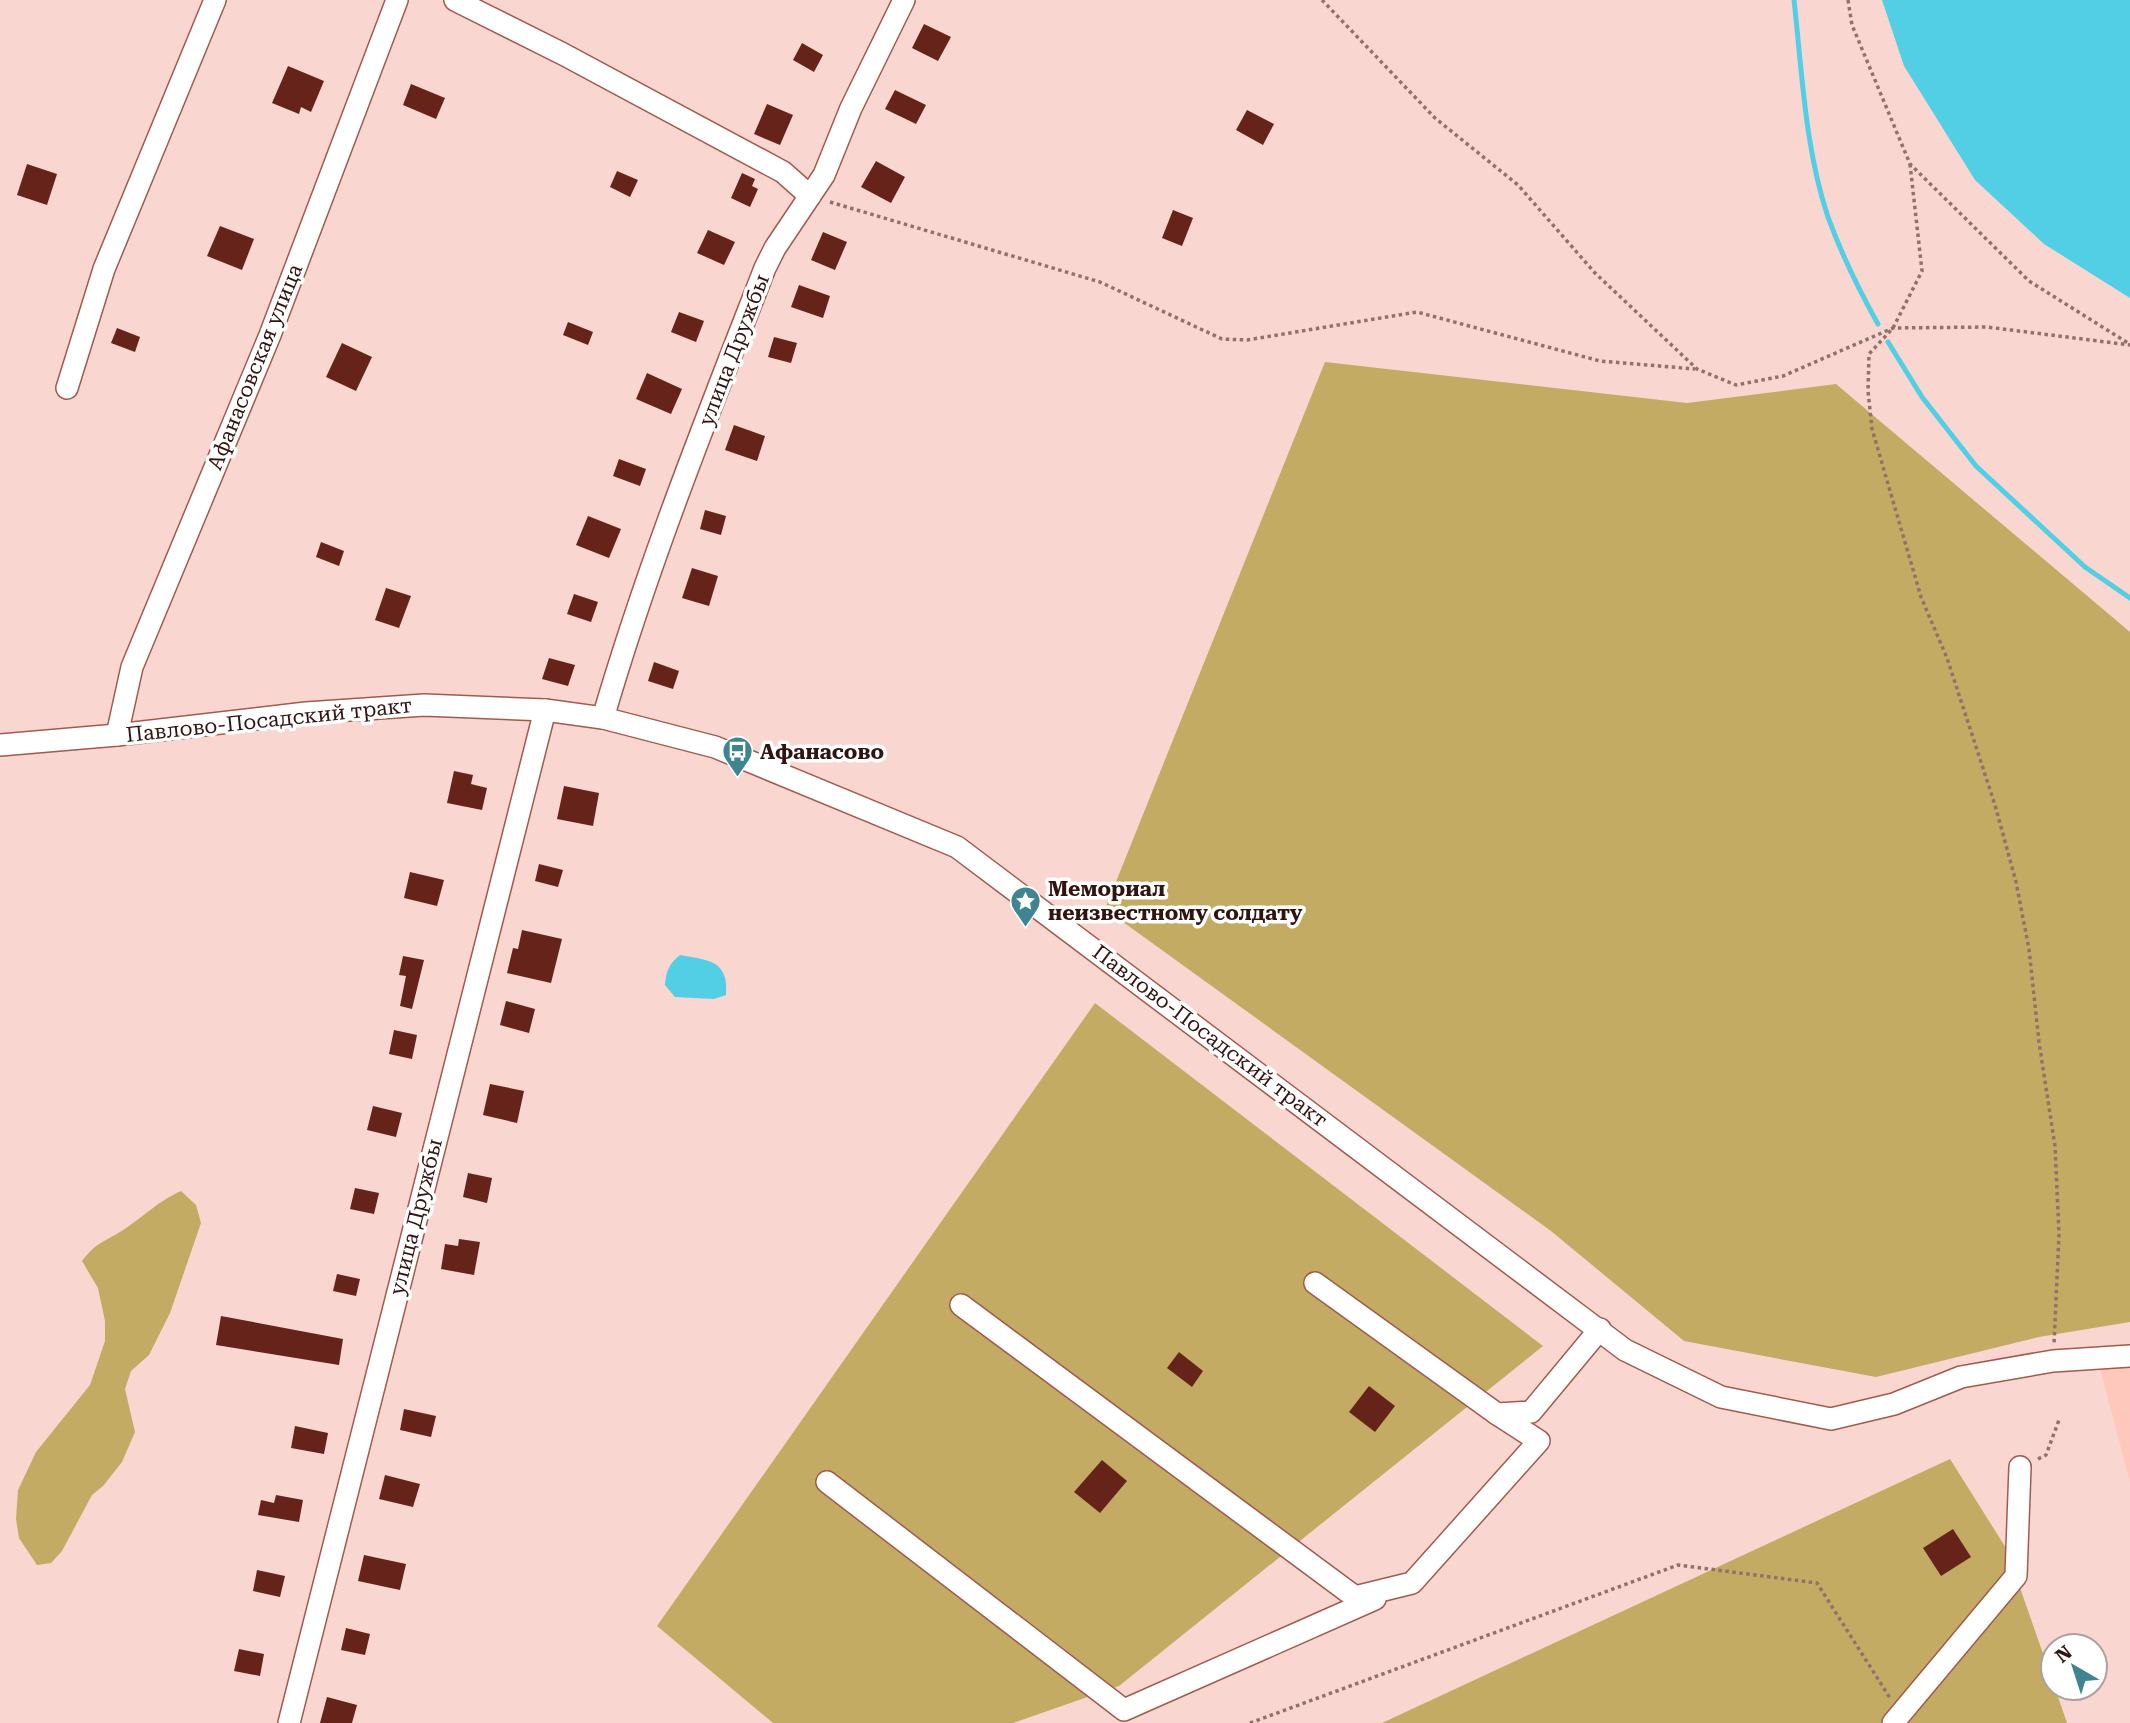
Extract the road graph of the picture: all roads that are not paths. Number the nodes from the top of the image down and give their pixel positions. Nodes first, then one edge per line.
1 (215, 0) edge
2 (397, 0) edge
3 (455, 0) edge
4 (904, 0) edge
5 (810, 196) junction
6 (67, 388) dead end
7 (545, 710) junction
8 (603, 718) junction
9 (117, 735) junction
10 (0, 745) edge
11 (1315, 1283) dead end
12 (961, 1305) dead end
13 (1600, 1329) junction
14 (2130, 1356) edge
15 (1497, 1414) junction
16 (2020, 1467) road end
17 (827, 1482) dead end
18 (1412, 1583) junction
19 (1900, 1720) edge
20 (289, 1723) edge

1 - 6 street
2 - 9 street, Афанасовская улица
3 - 5 street
4 - 5 street, улица Дружбы
5 - 8 street, улица Дружбы
7 - 8 street, Павлово-Посадский тракт
7 - 9 street, Павлово-Посадский тракт
7 - 20 street, улица Дружбы
8 - 13 street, Павлово-Посадский тракт
9 - 10 street, Павлово-Посадский тракт
11 - 15 street
12 - 18 street
13 - 14 street, Павлово-Посадский тракт
13 - 15 street
15 - 18 street
16 - 19 street
17 - 18 street

